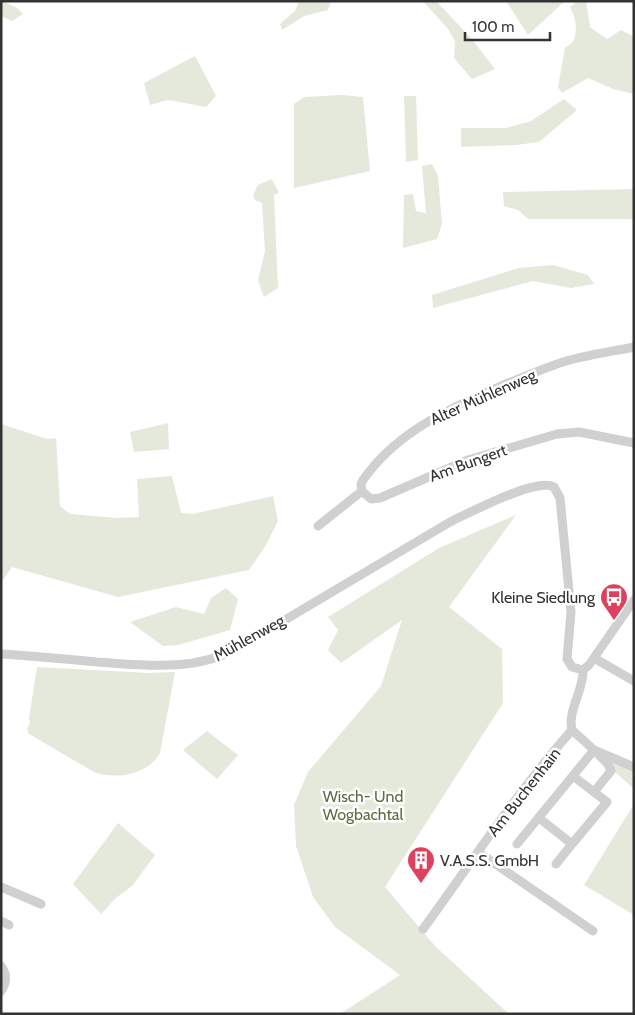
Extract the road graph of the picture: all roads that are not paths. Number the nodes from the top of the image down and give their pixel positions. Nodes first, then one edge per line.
1 (634, 347) edge
2 (634, 443) edge
3 (362, 491) junction
4 (318, 526) dead end
5 (634, 600) edge
6 (1, 654) edge
7 (594, 658) junction
8 (583, 670) junction
9 (634, 681) edge
10 (572, 730) junction
11 (594, 750) junction
12 (634, 767) edge
13 (573, 776) junction
14 (594, 792) junction
15 (539, 818) junction
16 (517, 844) dead end
17 (572, 844) junction
18 (478, 852) junction
19 (556, 864) dead end
20 (1, 887) edge
21 (41, 904) dead end
22 (422, 929) dead end
23 (593, 931) dead end
24 (1, 966) edge
25 (1, 991) edge

1 - 3 street, Alter Mühlenweg
2 - 3 street, Am Bungert
3 - 4 street
5 - 7 street
6 - 8 street, Mühlenweg
7 - 8 street
7 - 9 street
8 - 10 street, Am Buchenhain
10 - 11 street
10 - 18 street, Am Buchenhain
11 - 12 street
11 - 13 street
11 - 14 street
13 - 14 street
13 - 15 street
14 - 17 street
15 - 16 street
15 - 17 street
17 - 19 street
18 - 22 street, Am Buchenhain
18 - 23 street
20 - 21 street
24 - 25 street

